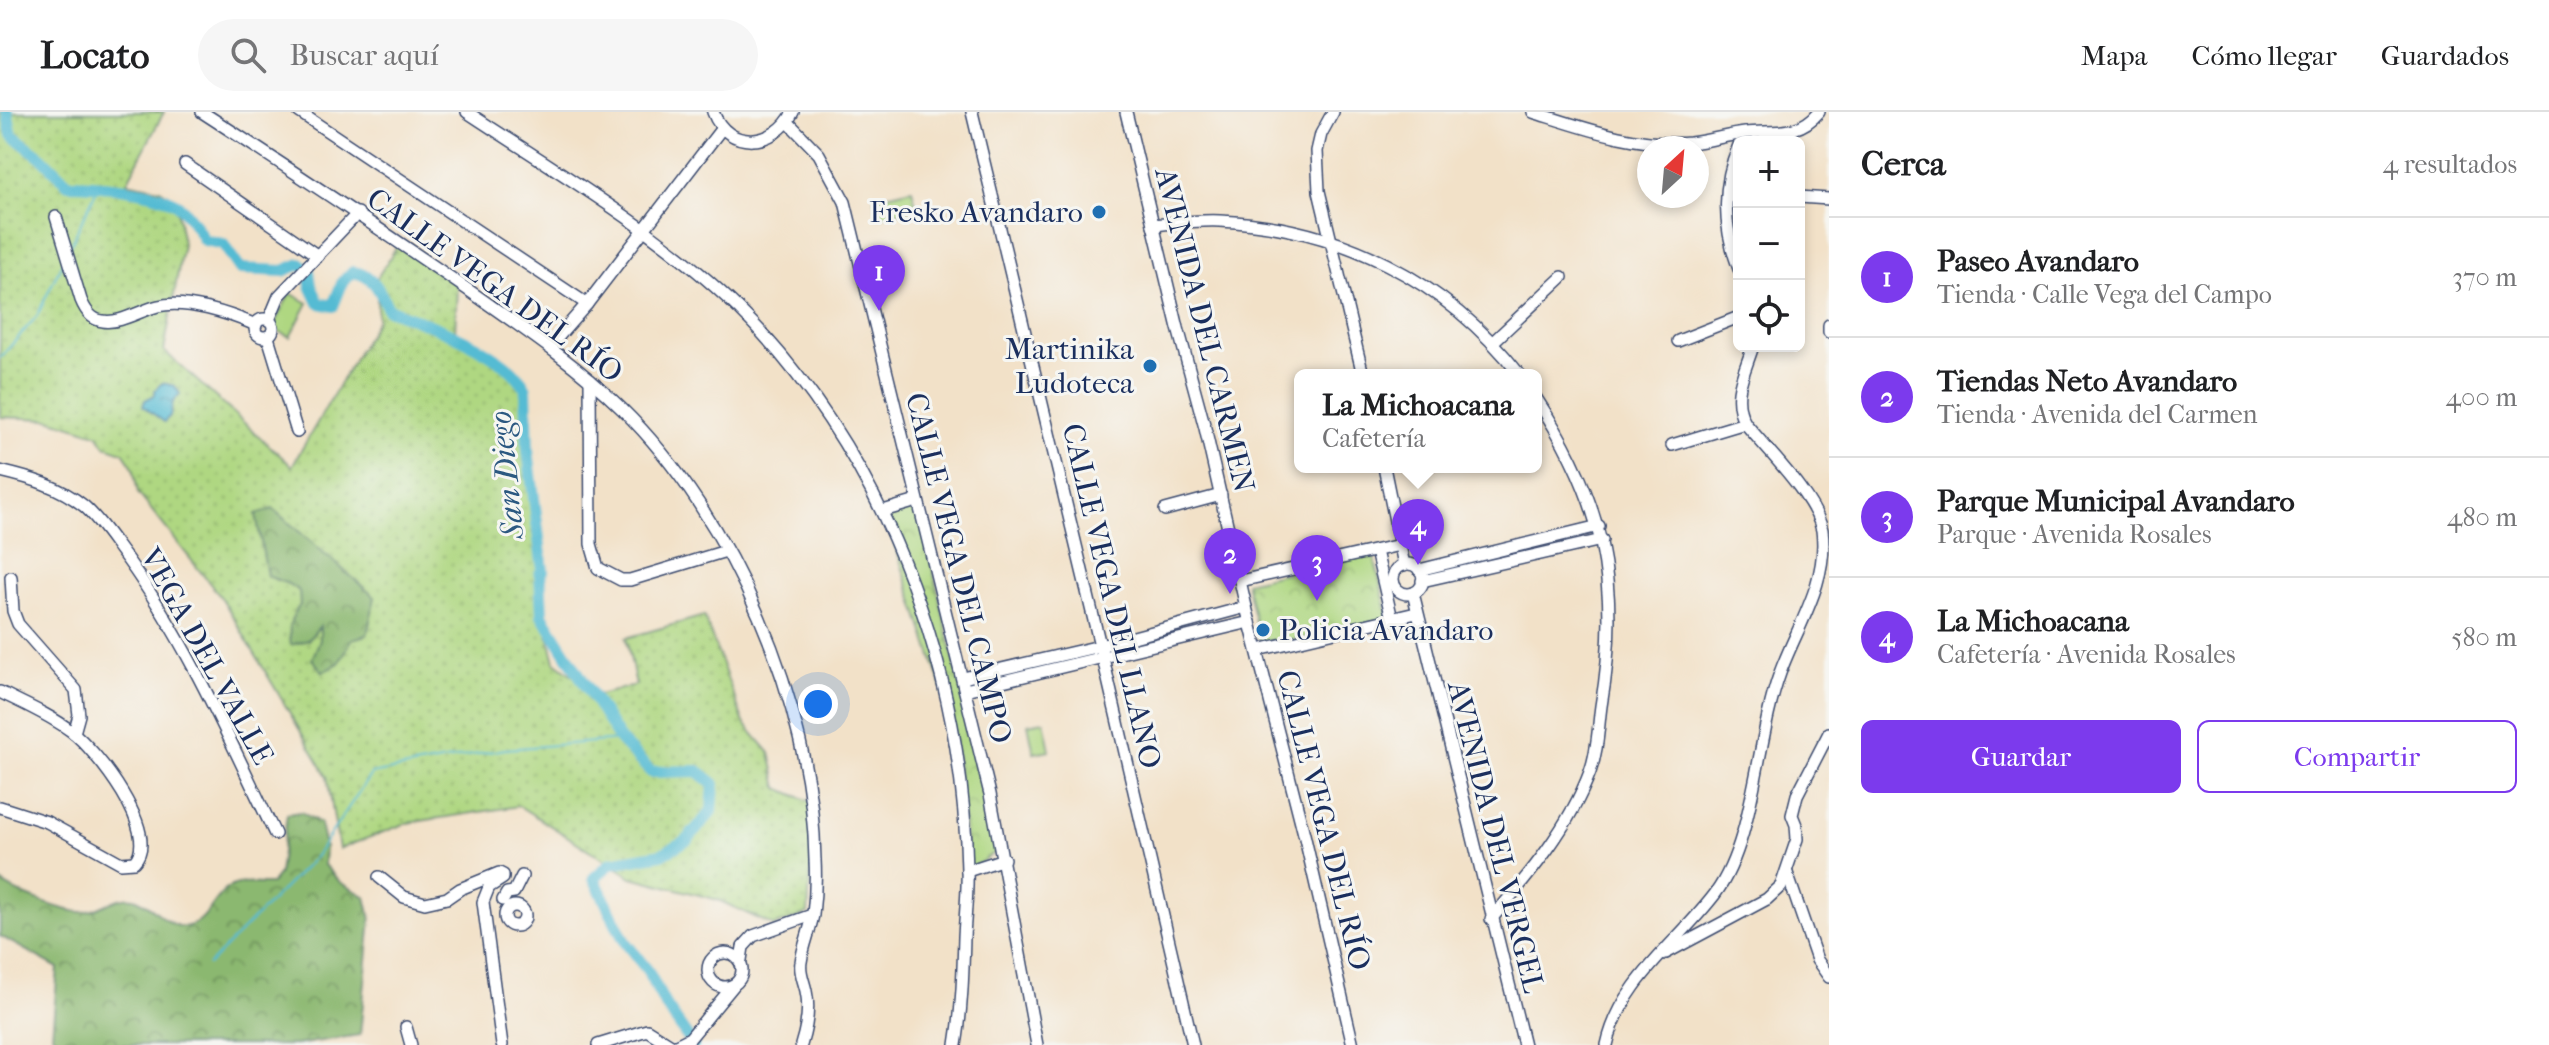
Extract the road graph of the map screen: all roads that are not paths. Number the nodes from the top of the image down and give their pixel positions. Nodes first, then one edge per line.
1 (202, 112) edge
2 (299, 112) edge
3 (467, 112) edge
4 (713, 112) edge
5 (972, 112) edge
6 (1126, 112) edge
7 (1333, 112) edge
8 (1533, 112) edge
9 (1819, 112) edge
10 (791, 117) edge
11 (722, 128) junction
12 (1788, 136) edge
13 (1733, 141) edge
14 (185, 164) dead end
15 (1733, 164) edge
16 (1805, 197) edge
17 (1829, 199) edge
18 (358, 213) junction
19 (56, 217) dead end
20 (1153, 225) junction
21 (642, 229) junction
22 (1332, 240) junction
23 (1733, 252) edge
24 (318, 256) junction
25 (1562, 277) dead end
26 (587, 304) junction
27 (1733, 319) edge
28 (269, 320) junction
29 (256, 325) junction
30 (1829, 325) edge
31 (1829, 332) edge
32 (268, 337) junction
33 (1678, 341) dead end
34 (1493, 342) junction
35 (549, 347) junction
36 (1751, 352) edge
37 (1362, 369) edge
38 (1515, 369) edge
39 (590, 380) junction
40 (1542, 408) edge
41 (1745, 423) junction
42 (297, 432) dead end
43 (1672, 445) dead end
44 (0, 471) edge
45 (1385, 473) edge
46 (1221, 495) junction
47 (917, 501) junction
48 (1165, 510) dead end
49 (883, 511) junction
50 (1599, 526) junction
51 (1602, 540) junction
52 (1400, 545) junction
53 (726, 551) junction
54 (1376, 551) junction
55 (1506, 555) junction
56 (1404, 565) junction
57 (1421, 575) junction
58 (11, 577) dead end
59 (1240, 581) junction
60 (1389, 584) junction
61 (1413, 593) junction
62 (1246, 607) junction
63 (1416, 613) junction
64 (1392, 619) junction
65 (1250, 622) junction
66 (1258, 650) junction
67 (1102, 652) junction
68 (964, 684) junction
69 (0, 692) edge
70 (74, 733) junction
71 (1829, 733) edge
72 (0, 807) edge
73 (275, 834) dead end
74 (1004, 859) junction
75 (967, 871) junction
76 (1787, 873) junction
77 (522, 876) dead end
78 (379, 877) dead end
79 (489, 887) junction
80 (812, 915) junction
81 (1491, 919) junction
82 (1659, 957) junction
83 (741, 960) junction
84 (1829, 977) edge
85 (733, 986) junction
86 (406, 1027) dead end
87 (680, 1042) edge
88 (411, 1045) edge
89 (502, 1045) edge
90 (598, 1045) edge
91 (801, 1045) edge
92 (956, 1045) edge
93 (1037, 1045) edge
94 (1193, 1045) edge
95 (1353, 1045) edge
96 (1524, 1045) edge
97 (1607, 1045) edge

1 - 18 street, CALLE VEGA DEL RÍO
2 - 26 street
3 - 21 street, CALLE VEGA DEL CAMPO
4 - 11 street
5 - 67 street, CALLE VEGA DEL LLANO
6 - 20 street, AVENIDA DEL CARMEN
7 - 22 street
8 - 13 street
9 - 12 street
10 - 11 street
10 - 47 street, CALLE VEGA DEL CAMPO
11 - 21 street
14 - 24 street
15 - 23 street
16 - 17 street
18 - 24 street
18 - 35 street, CALLE VEGA DEL RÍO
19 - 29 street
20 - 22 street
20 - 46 street, AVENIDA DEL CARMEN
21 - 26 street
21 - 49 street, CALLE VEGA DEL CAMPO
22 - 34 street
22 - 37 street
24 - 28 street
25 - 34 street
26 - 35 street
27 - 33 street
28 - 29 street
28 - 32 street
29 - 32 street
30 - 31 street
32 - 42 street
34 - 38 street
35 - 39 street, CALLE VEGA DEL RÍO
36 - 41 street
39 - 53 street, CALLE VEGA DEL RÍO
39 - 53 street
40 - 50 street
41 - 43 street
41 - 82 street
44 - 73 street, VEGA DEL VALLE
45 - 52 street
46 - 48 street
46 - 59 street, AVENIDA DEL CARMEN
47 - 49 street
47 - 68 street, CALLE VEGA DEL CAMPO
49 - 75 street, CALLE VEGA DEL CAMPO
50 - 51 street
50 - 55 street
51 - 55 street
51 - 81 street
52 - 54 street
52 - 56 street
53 - 80 street, CALLE VEGA DEL RÍO
54 - 59 street
54 - 60 street
55 - 57 street
56 - 57 street
56 - 60 street
57 - 61 street
58 - 70 street
59 - 62 street, AVENIDA DEL CARMEN
60 - 61 street
60 - 64 street
61 - 63 street, AVENIDA DEL VERGEL
62 - 65 street, CALLE VEGA DEL RÍO
62 - 67 street
63 - 64 street
63 - 81 street, AVENIDA DEL VERGEL
64 - 66 street
65 - 66 street, CALLE VEGA DEL RÍO
65 - 67 street
66 - 95 street, CALLE VEGA DEL RÍO
67 - 68 street
67 - 94 street, CALLE VEGA DEL LLANO
68 - 74 street, CALLE VEGA DEL CAMPO
69 - 70 street
70 - 72 street
71 - 76 street
74 - 75 street
74 - 93 street, CALLE VEGA DEL CAMPO
75 - 92 street
76 - 82 street
76 - 84 street
77 - 79 street
78 - 79 street
79 - 89 street
80 - 83 street
80 - 91 street, CALLE VEGA DEL RÍO
81 - 96 street, AVENIDA DEL VERGEL
82 - 97 street
83 - 85 street
83 - 85 street
85 - 87 street
86 - 88 street
87 - 90 street

